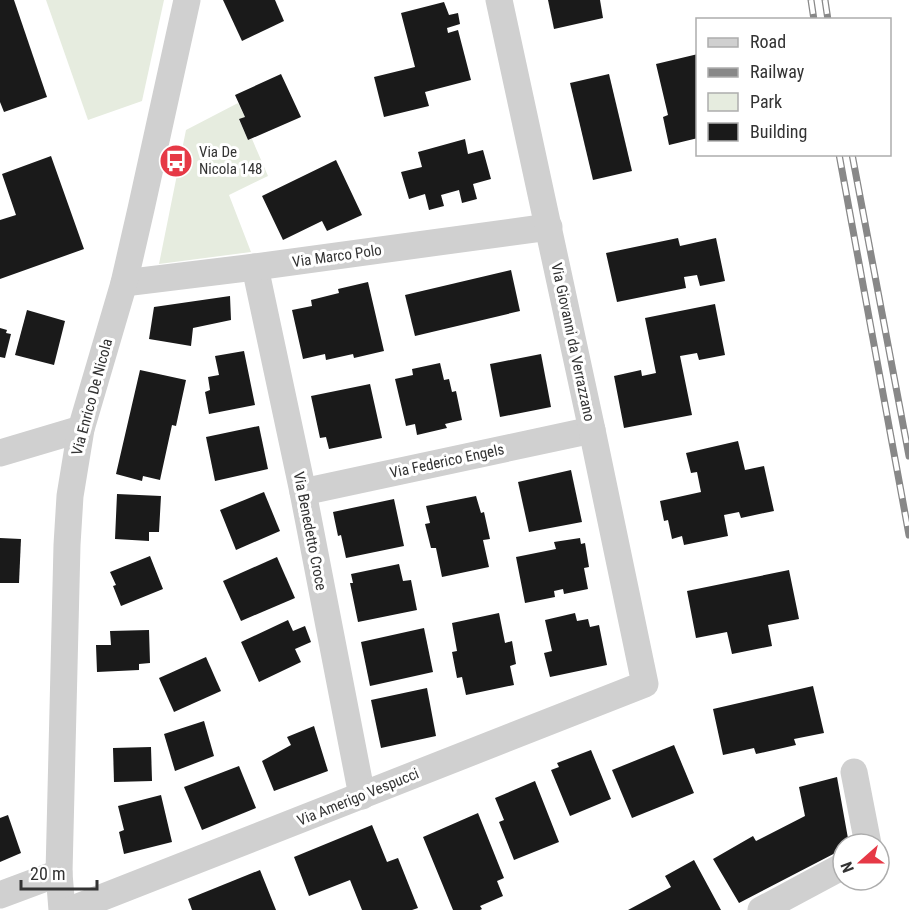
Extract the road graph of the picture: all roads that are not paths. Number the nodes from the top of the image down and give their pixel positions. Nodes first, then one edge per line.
1 (187, 0) edge
2 (499, 0) edge
3 (549, 227) junction
4 (255, 267) junction
5 (124, 283) junction
6 (81, 429) junction
7 (592, 430) junction
8 (0, 453) edge
9 (303, 492) junction
10 (645, 684) joint
11 (854, 772) dead end
12 (362, 796) junction
13 (866, 832) edge
14 (831, 872) edge
15 (59, 873) junction
16 (0, 895) edge
17 (62, 910) edge
18 (70, 910) edge
19 (761, 910) edge

1 - 5 street, Via Enrico De Nicola
2 - 3 street, Via Giovanni da Verrazzano
3 - 4 street, Via Marco Polo
3 - 7 street, Via Giovanni da Verrazzano
4 - 5 street, Via Marco Polo
4 - 9 street, Via Benedetto Croce
5 - 6 street, Via Enrico De Nicola
6 - 8 street
6 - 15 street, Via Enrico De Nicola
7 - 9 street, Via Federico Engels
7 - 10 street, Via Giovanni da Verrazzano
9 - 12 street, Via Benedetto Croce
10 - 12 street, Via Amerigo Vespucci
11 - 13 street
12 - 18 street, Via Amerigo Vespucci
14 - 19 street
15 - 16 street
15 - 17 street, Via Enrico De Nicola

